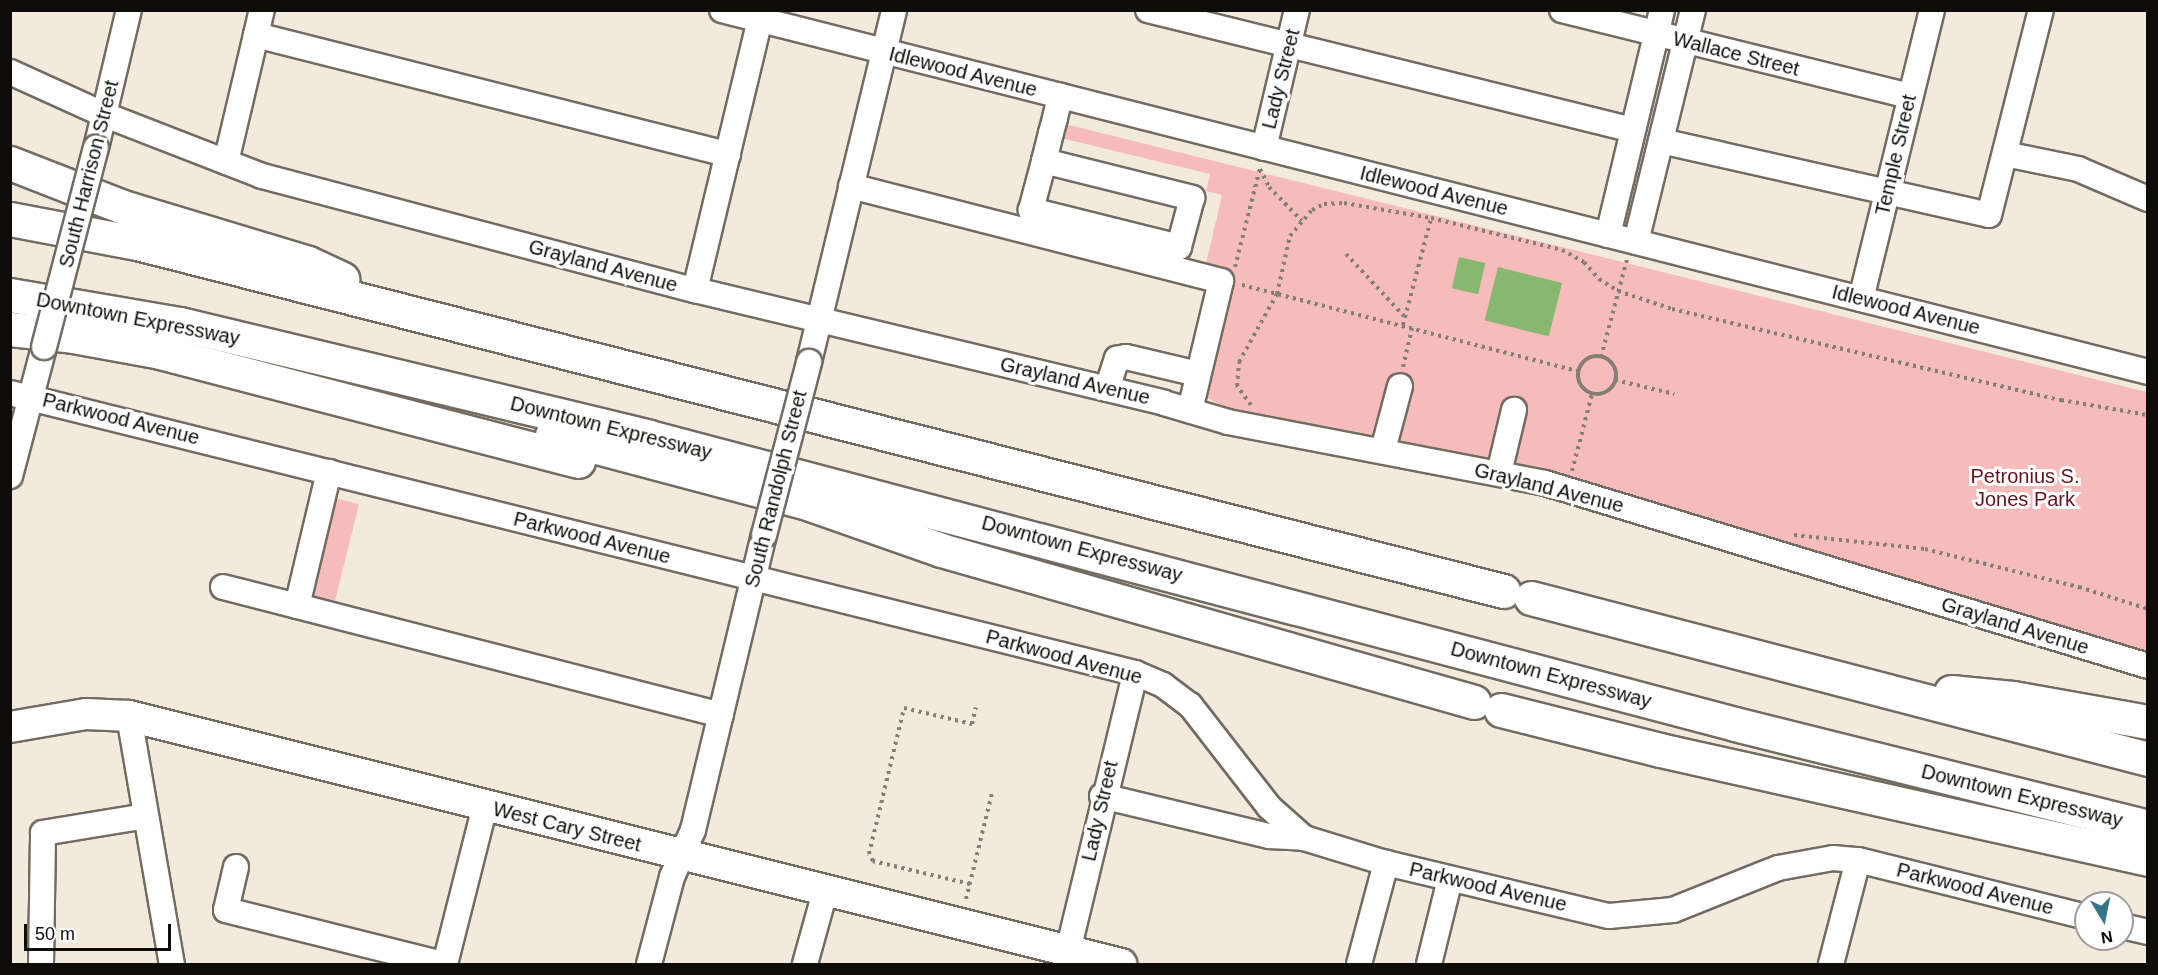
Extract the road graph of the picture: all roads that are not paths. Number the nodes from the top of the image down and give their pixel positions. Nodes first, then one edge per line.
1 (129, 10) edge
2 (262, 10) edge
3 (722, 10) edge
4 (894, 10) edge
5 (1148, 10) edge
6 (1297, 10) edge
7 (1562, 10) edge
8 (1662, 10) edge
9 (1693, 10) edge
10 (1932, 10) edge
11 (2041, 10) edge
12 (760, 20) junction
13 (1656, 34) junction
14 (256, 35) junction
15 (1685, 42) junction
16 (1289, 45) junction
17 (884, 52) junction
18 (10, 72) edge
19 (1060, 96) junction
20 (1910, 96) junction
21 (105, 114) junction
22 (1632, 130) junction
23 (1660, 141) junction
24 (1264, 148) junction
25 (728, 154) junction
26 (2005, 154) junction
27 (1044, 161) junction
28 (226, 162) junction
29 (10, 163) edge
30 (851, 186) junction
31 (1888, 192) junction
32 (2148, 199) edge
33 (10, 219) edge
34 (1029, 220) junction
35 (1608, 235) junction
36 (1631, 251) junction
37 (1176, 258) junction
38 (695, 290) junction
39 (10, 295) edge
40 (1861, 299) junction
41 (415, 314) junction
42 (818, 320) junction
43 (10, 329) edge
44 (264, 345) junction
45 (2148, 372) edge
46 (1198, 374) junction
47 (1400, 386) road end
48 (1107, 389) junction
49 (18, 398) edge
50 (1190, 410) junction
51 (1514, 410) dead end
52 (1383, 450) junction
53 (329, 472) junction
54 (1500, 473) junction
55 (10, 476) edge
56 (941, 550) junction
57 (754, 579) junction
58 (223, 587) dead end
59 (297, 606) junction
60 (2148, 666) edge
61 (1135, 673) junction
62 (1865, 684) junction
63 (721, 715) junction
64 (129, 716) junction
65 (2148, 722) edge
66 (10, 727) edge
67 (2148, 759) edge
68 (1102, 796) junction
69 (485, 806) junction
70 (146, 816) junction
71 (1986, 823) junction
72 (2148, 827) edge
73 (1304, 838) junction
74 (682, 855) junction
75 (2148, 859) edge
76 (1858, 860) junction
77 (1386, 863) junction
78 (236, 867) dead end
79 (2148, 872) edge
80 (1450, 879) junction
81 (825, 892) junction
82 (2074, 914) edge
83 (1068, 951) junction
84 (41, 964) edge
85 (172, 964) edge
86 (444, 964) edge
87 (650, 964) edge
88 (805, 964) edge
89 (1121, 964) edge
90 (1359, 964) edge
91 (1429, 964) edge
92 (1831, 964) edge

1 - 21 street, South Harrison Street
2 - 14 street
3 - 12 street, Idlewood Avenue
4 - 17 street, South Randolph Street
5 - 16 street
6 - 16 street, Lady Street
7 - 13 street, Wallace Street
8 - 13 street
9 - 15 street
10 - 20 street, Temple Street
11 - 26 street
12 - 17 street, Idlewood Avenue
12 - 25 street
13 - 15 street, Wallace Street
13 - 22 street
14 - 25 street
14 - 28 street
15 - 20 street, Wallace Street
15 - 23 street
16 - 22 street
16 - 24 street, Lady Street
17 - 19 street, Idlewood Avenue
17 - 30 street, South Randolph Street
18 - 21 street, Grayland Avenue
19 - 24 street, Idlewood Avenue
19 - 27 street
20 - 31 street, Temple Street
21 - 28 street, Grayland Avenue
21 - 49 street, South Harrison Street, bridge
22 - 35 street
23 - 31 street
23 - 36 street
24 - 35 street, Idlewood Avenue
25 - 38 street
26 - 31 street
26 - 32 street
27 - 34 street
27 - 37 street
28 - 38 street, Grayland Avenue
29 - 41 highway
30 - 34 street
30 - 42 street, South Randolph Street
31 - 40 street, Temple Street
33 - 41 highway
34 - 37 street
35 - 36 street, Idlewood Avenue
36 - 40 street, Idlewood Avenue
37 - 46 street
38 - 42 street, Grayland Avenue
39 - 44 highway, Downtown Expressway
40 - 45 street, Idlewood Avenue
41 - 62 highway
42 - 48 street, Grayland Avenue
42 - 57 street, South Randolph Street, bridge
43 - 56 highway
44 - 56 highway
44 - 72 highway, Downtown Expressway
46 - 48 street
46 - 50 street
47 - 52 street
48 - 50 street, Grayland Avenue
49 - 53 street, Parkwood Avenue
49 - 55 street, South Harrison Street
50 - 52 street, Grayland Avenue
51 - 54 street
52 - 54 street, Grayland Avenue
53 - 57 street, Parkwood Avenue
53 - 59 street
54 - 60 street, Grayland Avenue
56 - 71 highway
57 - 61 street, Parkwood Avenue
57 - 63 street, South Randolph Street
58 - 59 street
59 - 63 street
61 - 68 street, Lady Street
61 - 73 street, Parkwood Avenue
62 - 65 highway
62 - 67 highway
63 - 74 street, South Randolph Street
64 - 66 main road, West Cary Street
64 - 69 main road, West Cary Street
64 - 70 street
68 - 73 street
68 - 83 street, Lady Street
69 - 74 main road, West Cary Street
69 - 86 street
70 - 84 street
70 - 85 street
71 - 75 highway
71 - 79 highway
73 - 77 street, Parkwood Avenue
74 - 81 main road, West Cary Street
74 - 87 street, South Randolph Street
76 - 80 street, Parkwood Avenue
76 - 82 street, Parkwood Avenue
76 - 92 street
77 - 80 street, Parkwood Avenue
77 - 90 street
78 - 86 street
80 - 91 street
81 - 83 main road, West Cary Street
81 - 88 street
83 - 89 main road, West Cary Street

